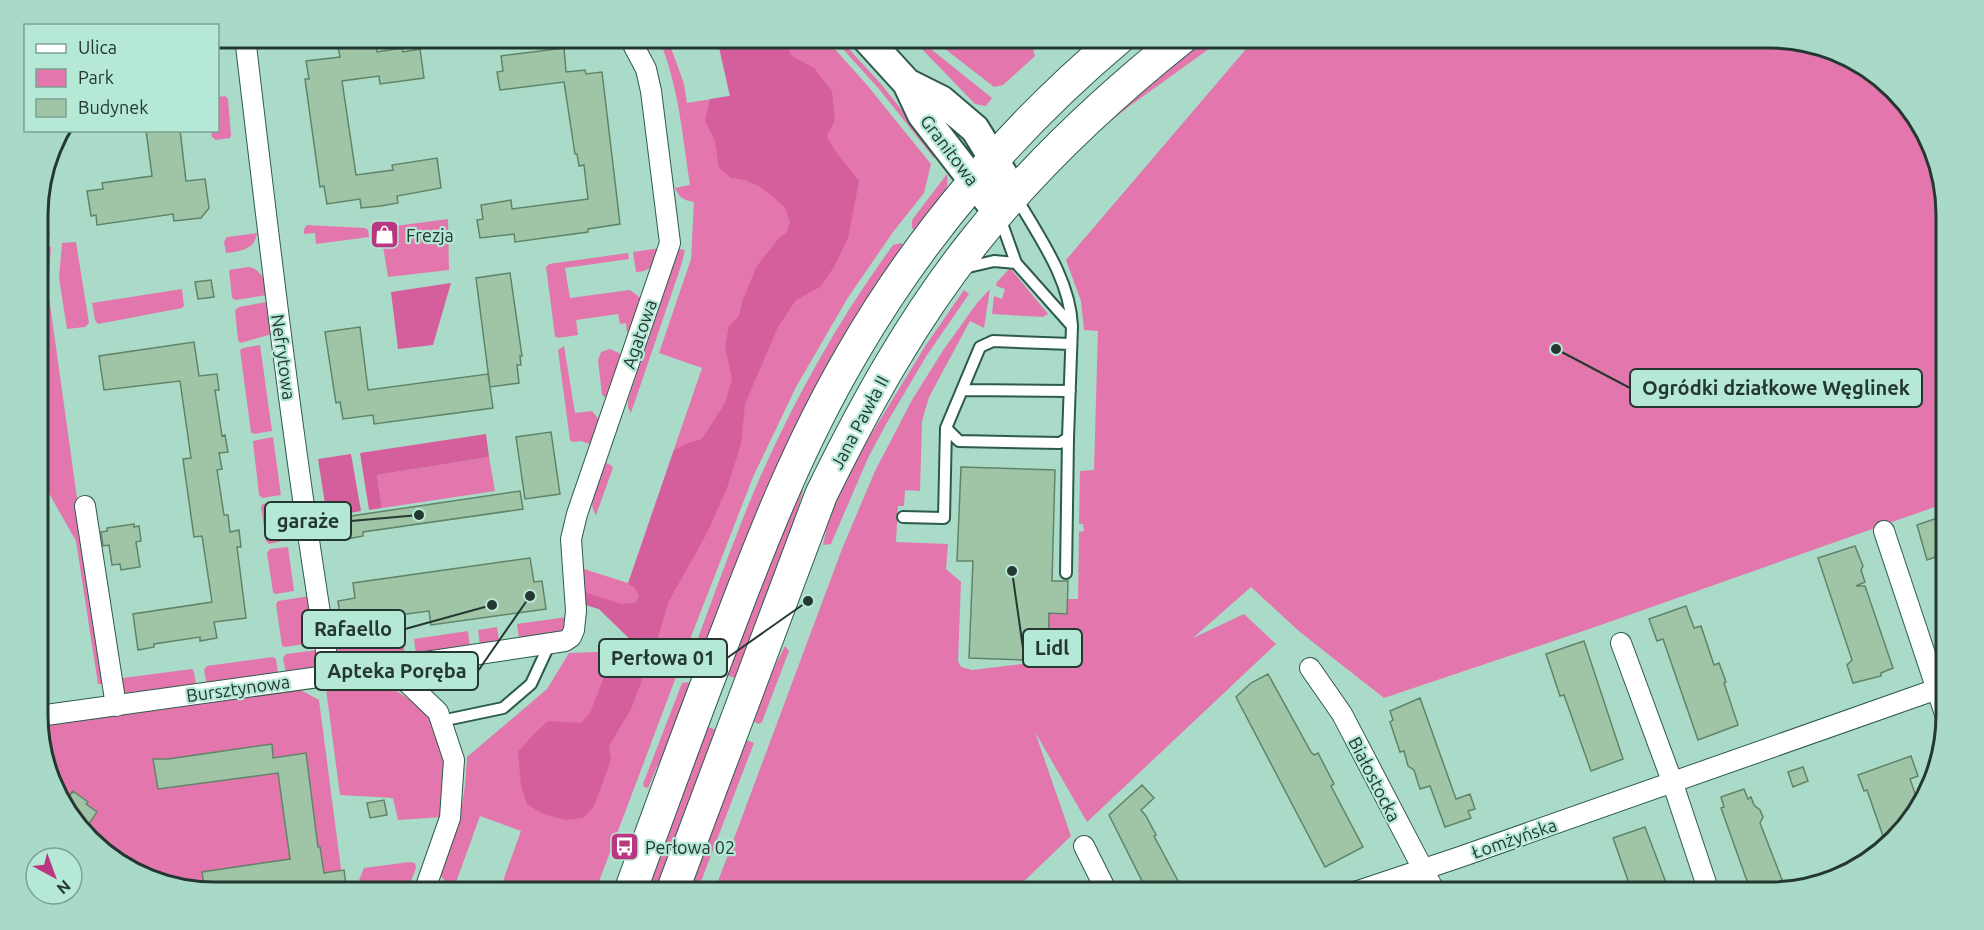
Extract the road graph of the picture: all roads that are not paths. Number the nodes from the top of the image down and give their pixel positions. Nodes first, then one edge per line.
1 (246, 48) edge
2 (634, 48) edge
3 (874, 48) edge
4 (1109, 48) edge
5 (1171, 48) edge
6 (907, 83) junction
7 (1026, 125) junction
8 (975, 129) junction
9 (984, 172) junction
10 (1007, 203) junction
11 (1016, 263) junction
12 (952, 271) junction
13 (1072, 326) junction
14 (1071, 344) junction
15 (962, 390) junction
16 (1070, 391) junction
17 (946, 428) junction
18 (1068, 438) junction
19 (85, 506) dead end
20 (903, 517) dead end
21 (1884, 531) dead end
22 (1066, 573) dead end
23 (574, 630) joint
24 (550, 643) junction
25 (1621, 643) dead end
26 (391, 667) junction
27 (1310, 668) dead end
28 (330, 675) junction
29 (1936, 686) edge
30 (1936, 689) edge
31 (116, 706) junction
32 (48, 715) edge
33 (441, 721) junction
34 (1672, 782) junction
35 (1084, 846) dead end
36 (1423, 868) junction
37 (428, 882) edge
38 (634, 882) edge
39 (676, 882) edge
40 (1102, 882) edge
41 (1383, 882) edge
42 (1430, 882) edge
43 (1706, 882) edge

1 - 28 street, Nefrytowa
2 - 23 street, Agatowa
3 - 6 street, Granitowa
4 - 7 main road
5 - 10 main road, Jana Pawła II
6 - 8 street, Granitowa
6 - 9 street, Granitowa
7 - 8 street
7 - 9 main road
8 - 9 street, Granitowa
9 - 10 street, Granitowa
9 - 38 main road
10 - 11 lane
10 - 12 main road, Jana Pawła II
10 - 13 lane
11 - 12 lane
11 - 13 lane
12 - 39 main road, Jana Pawła II
13 - 14 lane
14 - 15 lane
14 - 16 lane
15 - 16 lane
15 - 17 lane
16 - 18 lane
17 - 18 lane
17 - 20 lane
18 - 22 lane
19 - 31 street
21 - 29 street
23 - 24 street, Bursztynowa
24 - 26 street, Bursztynowa
24 - 33 lane
25 - 34 street
26 - 28 street, Bursztynowa
26 - 33 street
27 - 36 street, Białostocka
28 - 31 street, Bursztynowa
30 - 34 street, Łomżyńska
31 - 32 street, Bursztynowa
33 - 37 street
34 - 36 street, Łomżyńska
34 - 43 street
35 - 40 street
36 - 41 street, Łomżyńska
36 - 42 street, Białostocka

